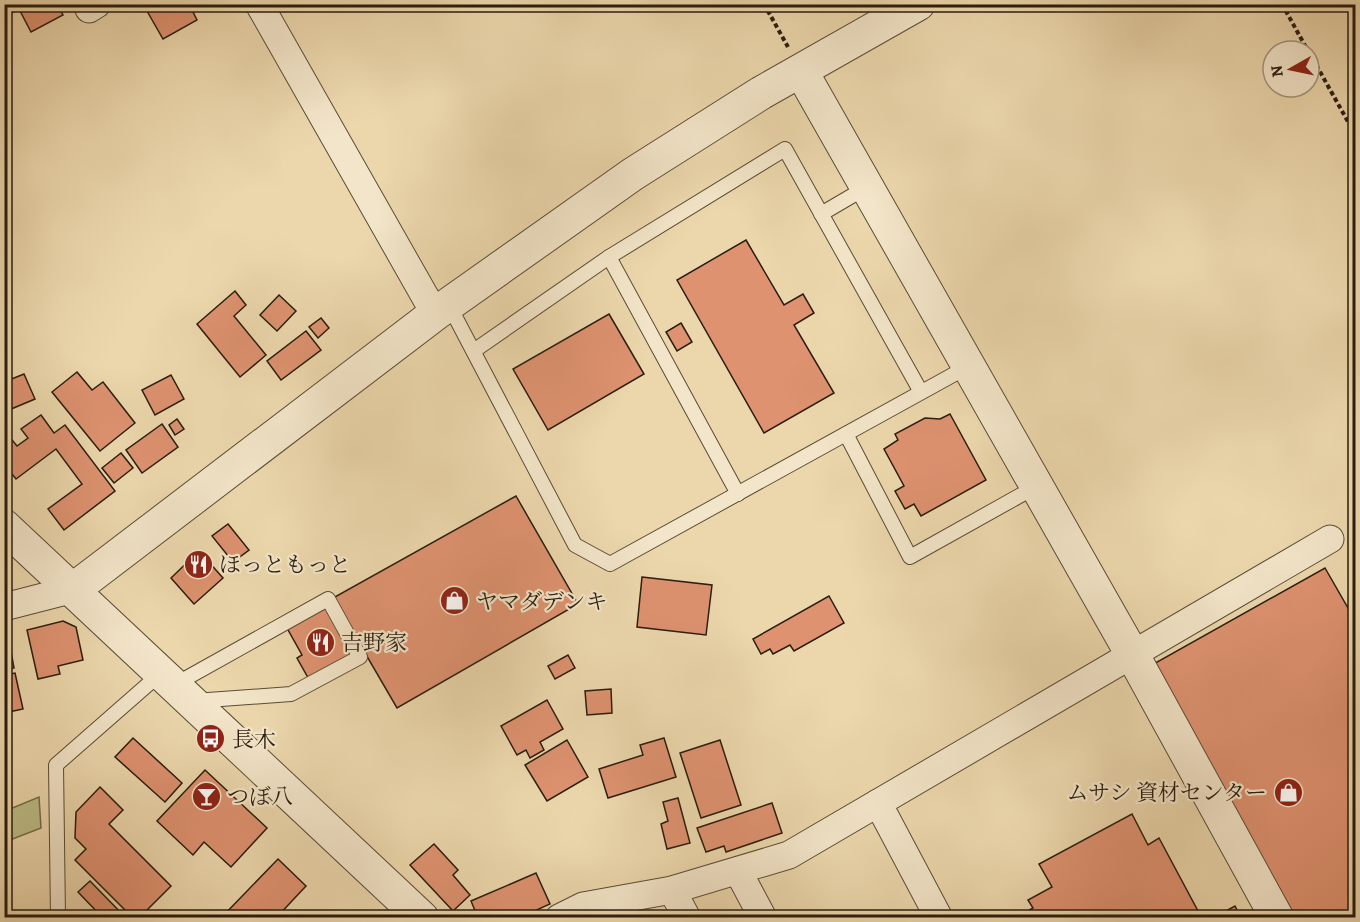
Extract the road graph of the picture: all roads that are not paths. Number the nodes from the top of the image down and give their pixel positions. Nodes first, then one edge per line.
1 (87, 4) edge
2 (97, 4) edge
3 (259, 4) edge
4 (918, 4) edge
5 (801, 71) junction
6 (867, 187) junction
7 (821, 214) junction
8 (609, 257) junction
9 (442, 309) junction
10 (475, 350) junction
11 (969, 366) junction
12 (921, 392) junction
13 (846, 434) junction
14 (1037, 486) junction
15 (738, 494) junction
16 (4, 526) edge
17 (1330, 538) dead end
18 (74, 589) junction
19 (4, 608) edge
20 (1132, 654) junction
21 (175, 686) junction
22 (878, 803) junction
23 (739, 873) junction
24 (672, 890) junction
25 (58, 918) edge
26 (422, 918) edge
27 (559, 918) edge
28 (687, 918) edge
29 (763, 918) edge
30 (939, 918) edge
31 (1277, 918) edge

1 - 2 street
3 - 9 street
4 - 5 street
5 - 6 street
5 - 9 street
6 - 7 lane
6 - 11 street
7 - 8 lane
7 - 12 lane
8 - 10 lane
8 - 15 lane
9 - 10 lane
9 - 18 street
10 - 15 lane
11 - 12 lane
11 - 14 street
12 - 13 lane
13 - 14 lane
13 - 15 lane
14 - 20 street
16 - 18 street
17 - 20 street
18 - 19 street
18 - 21 street
20 - 22 street
20 - 31 street
21 - 21 lane
21 - 25 lane
21 - 26 street
22 - 23 street
22 - 30 street
23 - 24 street
23 - 29 street
24 - 27 street
24 - 28 street

